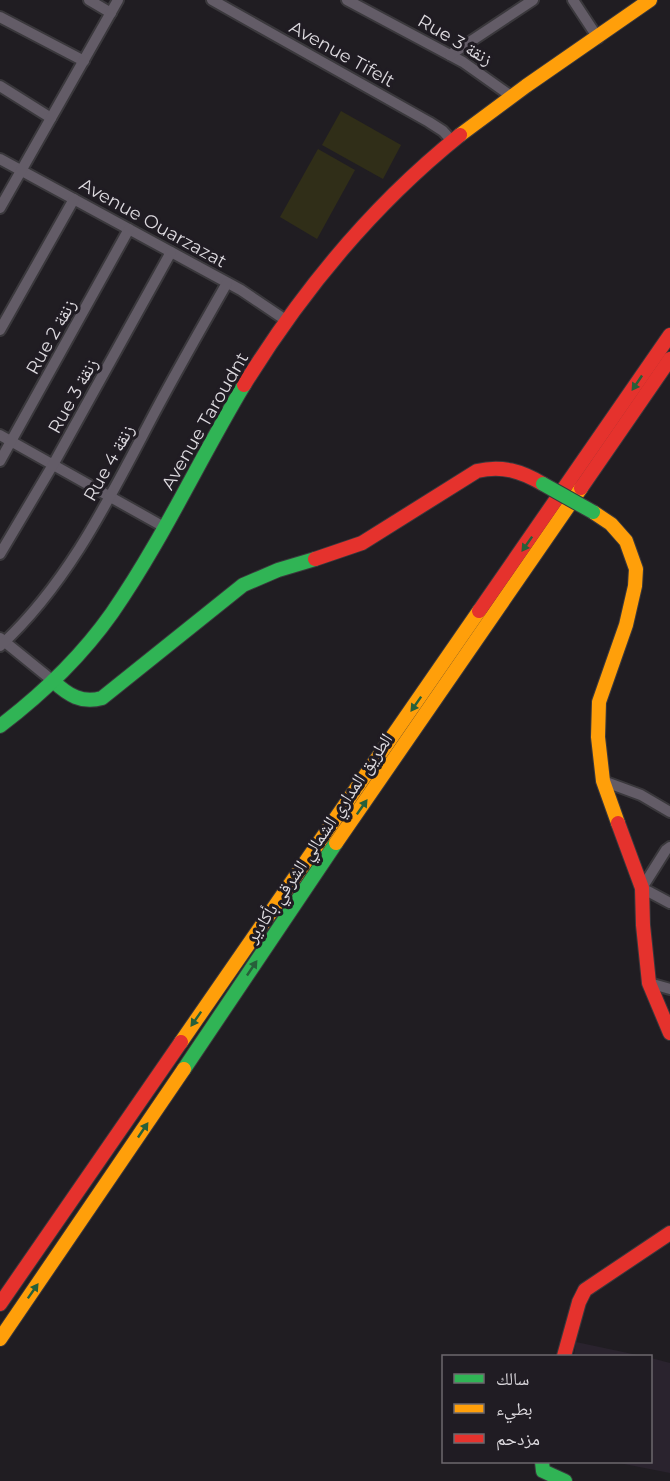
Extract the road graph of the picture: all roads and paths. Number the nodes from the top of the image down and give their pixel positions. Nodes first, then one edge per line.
1 (89, 0) edge
2 (118, 0) edge
3 (212, 0) edge
4 (347, 0) edge
5 (533, 0) edge
6 (573, 0) edge
7 (650, 0) edge
8 (369, 5) edge
9 (111, 13) junction
10 (0, 17) edge
11 (598, 39) junction
12 (450, 55) junction
13 (84, 61) junction
14 (0, 86) edge
15 (511, 96) junction
16 (51, 118) junction
17 (452, 141) junction
18 (0, 159) edge
19 (21, 171) junction
20 (74, 199) junction
21 (0, 208) edge
22 (129, 230) junction
23 (171, 252) junction
24 (227, 282) junction
25 (287, 321) junction
26 (0, 330) edge
27 (670, 335) edge
28 (670, 359) edge
29 (0, 435) edge
30 (12, 441) junction
31 (0, 461) edge
32 (54, 463) junction
33 (111, 496) junction
34 (164, 527) junction
35 (0, 554) edge
36 (1, 642) edge
37 (53, 681) junction
38 (0, 726) edge
39 (603, 781) junction
40 (670, 812) edge
41 (670, 848) edge
42 (642, 888) junction
43 (670, 903) edge
44 (649, 983) junction
45 (670, 989) edge
46 (670, 1033) edge
47 (670, 1233) edge
48 (0, 1304) edge
49 (0, 1339) edge
50 (564, 1355) edge
51 (542, 1463) edge
52 (565, 1481) edge

1 - 9 street
2 - 9 street
3 - 17 street, Avenue Tifelt
4 - 8 street, Rue 3 زنقة
5 - 12 street
6 - 11 street
7 - 11 main road, Avenue Taroudnt
8 - 12 street, Rue 3 زنقة
9 - 13 street
10 - 13 street
11 - 15 main road, Avenue Taroudnt
12 - 15 street, Rue 3 زنقة
13 - 16 street
14 - 16 street
15 - 17 main road, Avenue Taroudnt
16 - 19 street
17 - 25 main road, Avenue Taroudnt
18 - 19 street, Avenue Ouarzazat
19 - 20 street, Avenue Ouarzazat
19 - 21 street
20 - 22 street, Avenue Ouarzazat
20 - 26 street
22 - 23 street, Avenue Ouarzazat
22 - 30 street, Rue 2 زنقة
23 - 24 street, Avenue Ouarzazat
23 - 32 street, Rue 3 زنقة
24 - 25 street, Avenue Ouarzazat
24 - 33 street, Rue 4 زنقة
25 - 34 main road, Avenue Taroudnt
27 -> 48 main road, الطريق المداري الشمالي الشرقي بأكادير
49 -> 28 main road, الطريق المداري الشمالي الشرقي بأكادير
29 - 30 street
30 - 31 street, Rue 2 زنقة
30 - 32 street
32 - 33 street
32 - 35 street, Rue 3 زنقة
33 - 34 street
33 - 36 street, Rue 4 زنقة
34 - 37 main road, Avenue Taroudnt
36 - 37 street
37 - 38 main road, Avenue Taroudnt
37 - 39 main road, bridge
39 - 40 street
39 - 42 main road
41 - 42 street
42 - 43 street
42 - 44 main road
44 - 45 street
44 - 46 main road
47 - 50 main road
51 - 52 main road

